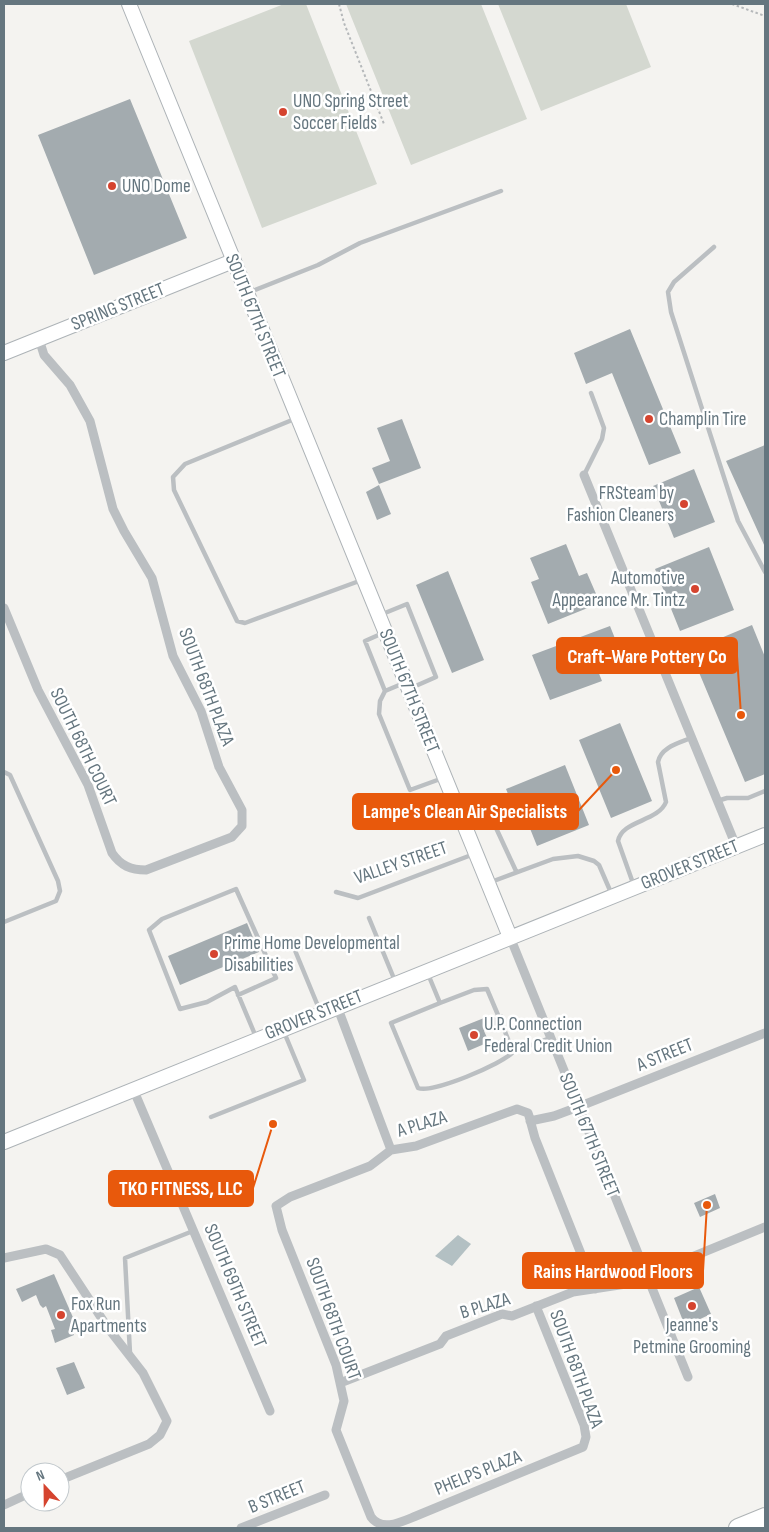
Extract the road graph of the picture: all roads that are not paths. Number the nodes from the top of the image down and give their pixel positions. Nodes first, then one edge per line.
1 (129, 4) edge
2 (502, 190) dead end
3 (714, 247) dead end
4 (233, 261) junction
5 (246, 294) junction
6 (39, 338) junction
7 (4, 353) edge
8 (591, 392) dead end
9 (297, 418) junction
10 (584, 475) joint
11 (765, 572) edge
12 (363, 579) junction
13 (4, 608) edge
14 (378, 616) junction
15 (384, 632) junction
16 (407, 686) junction
17 (384, 691) junction
18 (691, 738) junction
19 (4, 772) edge
20 (444, 778) junction
21 (765, 791) edge
22 (717, 802) junction
23 (458, 810) junction
24 (765, 835) edge
25 (736, 846) junction
26 (475, 853) junction
27 (184, 854) joint
28 (516, 871) junction
29 (488, 883) junction
30 (635, 887) junction
31 (336, 892) dead end
32 (612, 896) junction
33 (369, 918) dead end
34 (4, 922) edge
35 (510, 937) junction
36 (294, 948) dead end
37 (427, 970) junction
38 (395, 983) junction
39 (238, 995) junction
40 (440, 1003) junction
41 (337, 1006) junction
42 (320, 1013) junction
43 (498, 1015) dead end
44 (502, 1024) dead end
45 (282, 1028) junction
46 (765, 1033) edge
47 (257, 1038) junction
48 (550, 1038) junction
49 (513, 1052) junction
50 (134, 1091) junction
51 (578, 1107) junction
52 (211, 1117) dead end
53 (530, 1121) junction
54 (4, 1142) edge
55 (391, 1150) junction
56 (276, 1206) joint
57 (765, 1227) edge
58 (193, 1231) junction
59 (4, 1258) edge
60 (646, 1276) junction
61 (595, 1289) junction
62 (536, 1306) junction
63 (130, 1357) junction
64 (688, 1377) dead end
65 (340, 1383) junction
66 (270, 1411) dead end
67 (585, 1442) joint
68 (70, 1476) edge
69 (325, 1495) dead end
70 (20, 1498) edge
71 (4, 1505) edge
72 (765, 1517) edge
73 (378, 1525) joint
74 (241, 1528) edge
75 (738, 1528) edge

1 - 4 street, SOUTH 67TH STREET
2 - 5 lane
3 - 11 lane
4 - 5 street, SOUTH 67TH STREET
4 - 6 street, SPRING STREET
5 - 9 street, SOUTH 67TH STREET
6 - 7 street, SPRING STREET
6 - 27 street, SOUTH 68TH PLAZA
8 - 10 lane
9 - 12 street, SOUTH 67TH STREET
9 - 12 lane
10 - 18 street
12 - 14 street, SOUTH 67TH STREET
13 - 27 street, SOUTH 68TH COURT
14 - 15 street, SOUTH 67TH STREET
14 - 16 lane
15 - 16 street, SOUTH 67TH STREET
15 - 17 lane
16 - 17 lane
16 - 20 street, SOUTH 67TH STREET
17 - 20 lane
18 - 22 street
18 - 30 lane
19 - 34 lane
20 - 23 street, SOUTH 67TH STREET
21 - 22 lane
22 - 25 street
23 - 26 street, SOUTH 67TH STREET
23 - 28 lane
24 - 25 street, GROVER STREET
25 - 30 street, GROVER STREET
26 - 29 street, SOUTH 67TH STREET
26 - 31 lane, VALLEY STREET
28 - 29 lane
28 - 32 lane
29 - 35 street, SOUTH 67TH STREET
30 - 32 street, GROVER STREET
32 - 35 street, GROVER STREET
33 - 38 lane
35 - 37 street, GROVER STREET
35 - 48 street, SOUTH 67TH STREET
36 - 42 lane
37 - 38 street, GROVER STREET
37 - 40 lane
38 - 41 street, GROVER STREET
39 - 39 lane
39 - 47 lane
40 - 43 lane
40 - 49 lane
41 - 42 street, GROVER STREET
41 - 55 street
42 - 45 street, GROVER STREET
44 - 49 lane
45 - 47 street, GROVER STREET
45 - 52 lane
46 - 51 street, A STREET
47 - 50 street, GROVER STREET
48 - 49 lane
48 - 51 street, SOUTH 67TH STREET
50 - 54 street, GROVER STREET
50 - 58 street, SOUTH 69TH STREET
51 - 53 street
51 - 60 street, SOUTH 67TH STREET
53 - 55 street, A PLAZA
53 - 61 street
55 - 56 street, A PLAZA
56 - 65 street, SOUTH 68TH COURT
57 - 60 street
58 - 63 lane
58 - 66 street, SOUTH 69TH STREET
59 - 63 street
60 - 61 street, B PLAZA
60 - 64 street, SOUTH 67TH STREET
61 - 62 street, B PLAZA
62 - 65 street, B PLAZA
62 - 67 street, SOUTH 68TH PLAZA
63 - 68 street
65 - 73 street, SOUTH 68TH COURT
67 - 73 street, PHELPS PLAZA
69 - 74 street, B STREET
70 - 71 street
72 - 75 highway

